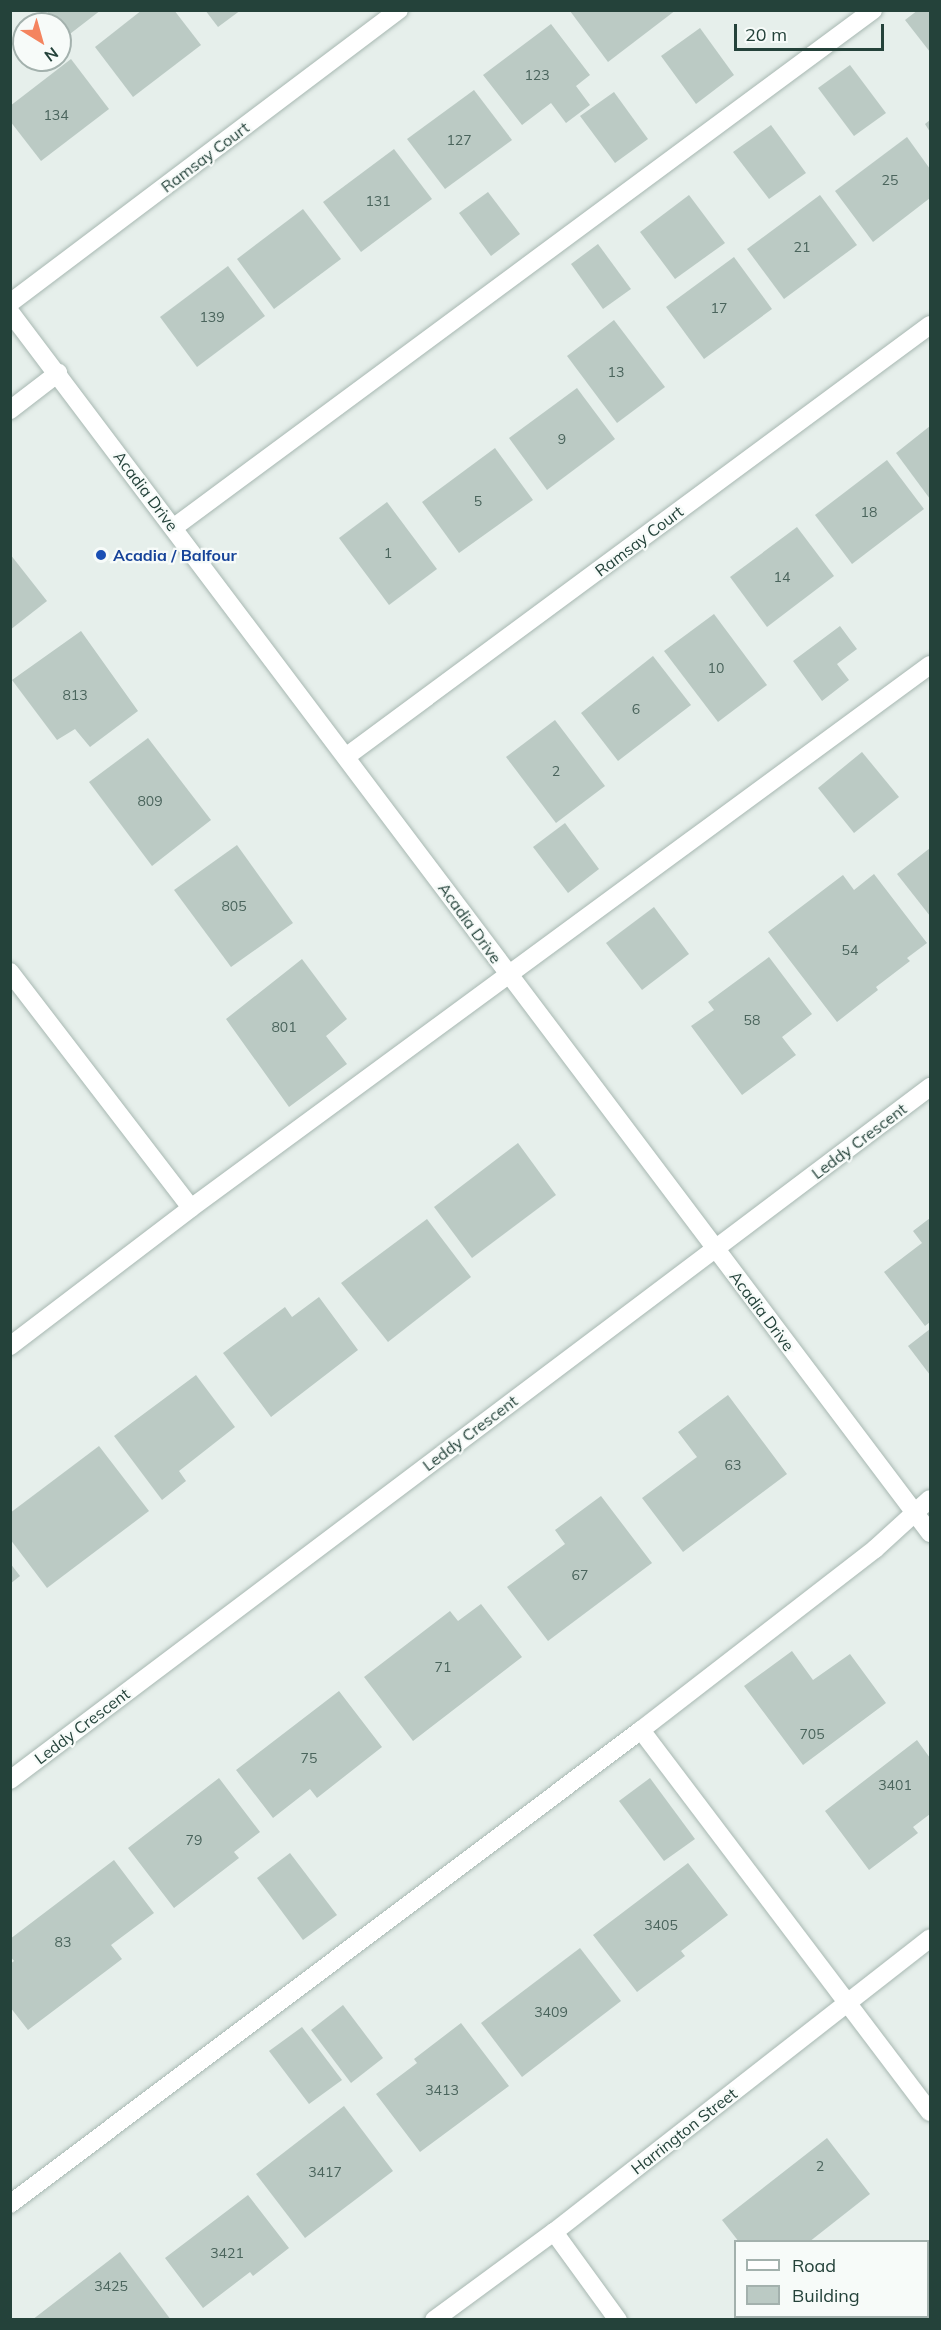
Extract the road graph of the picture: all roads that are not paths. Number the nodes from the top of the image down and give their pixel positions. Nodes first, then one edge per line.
1 (399, 10) edge
2 (873, 10) edge
3 (10, 303) edge
4 (10, 312) edge
5 (930, 325) edge
6 (57, 373) junction
7 (10, 410) edge
8 (173, 528) junction
9 (930, 665) edge
10 (347, 756) junction
11 (10, 972) edge
12 (508, 974) junction
13 (930, 1087) edge
14 (191, 1208) junction
15 (715, 1250) junction
16 (10, 1346) edge
17 (930, 1499) edge
18 (914, 1511) junction
19 (930, 1533) edge
20 (641, 1730) junction
21 (10, 1780) edge
22 (930, 1938) edge
23 (849, 2002) junction
24 (930, 2112) edge
25 (10, 2204) edge
26 (554, 2232) junction
27 (434, 2319) edge
28 (618, 2319) edge

1 - 3 street, Ramsay Court
2 - 8 street
4 - 6 street, Acadia Drive
5 - 10 street, Ramsay Court
6 - 7 street
6 - 8 street, Acadia Drive
8 - 10 street, Acadia Drive
9 - 12 street
10 - 12 street, Acadia Drive
11 - 14 street
12 - 14 street
12 - 15 street, Acadia Drive
13 - 15 street, Leddy Crescent
14 - 16 street
15 - 18 street, Acadia Drive
15 - 21 street, Leddy Crescent
17 - 18 street
18 - 19 street, Acadia Drive
18 - 20 street
20 - 23 street
20 - 25 street
22 - 23 street, Harrington Street
23 - 24 street
23 - 26 street, Harrington Street
26 - 27 street, Harrington Street
26 - 28 street

